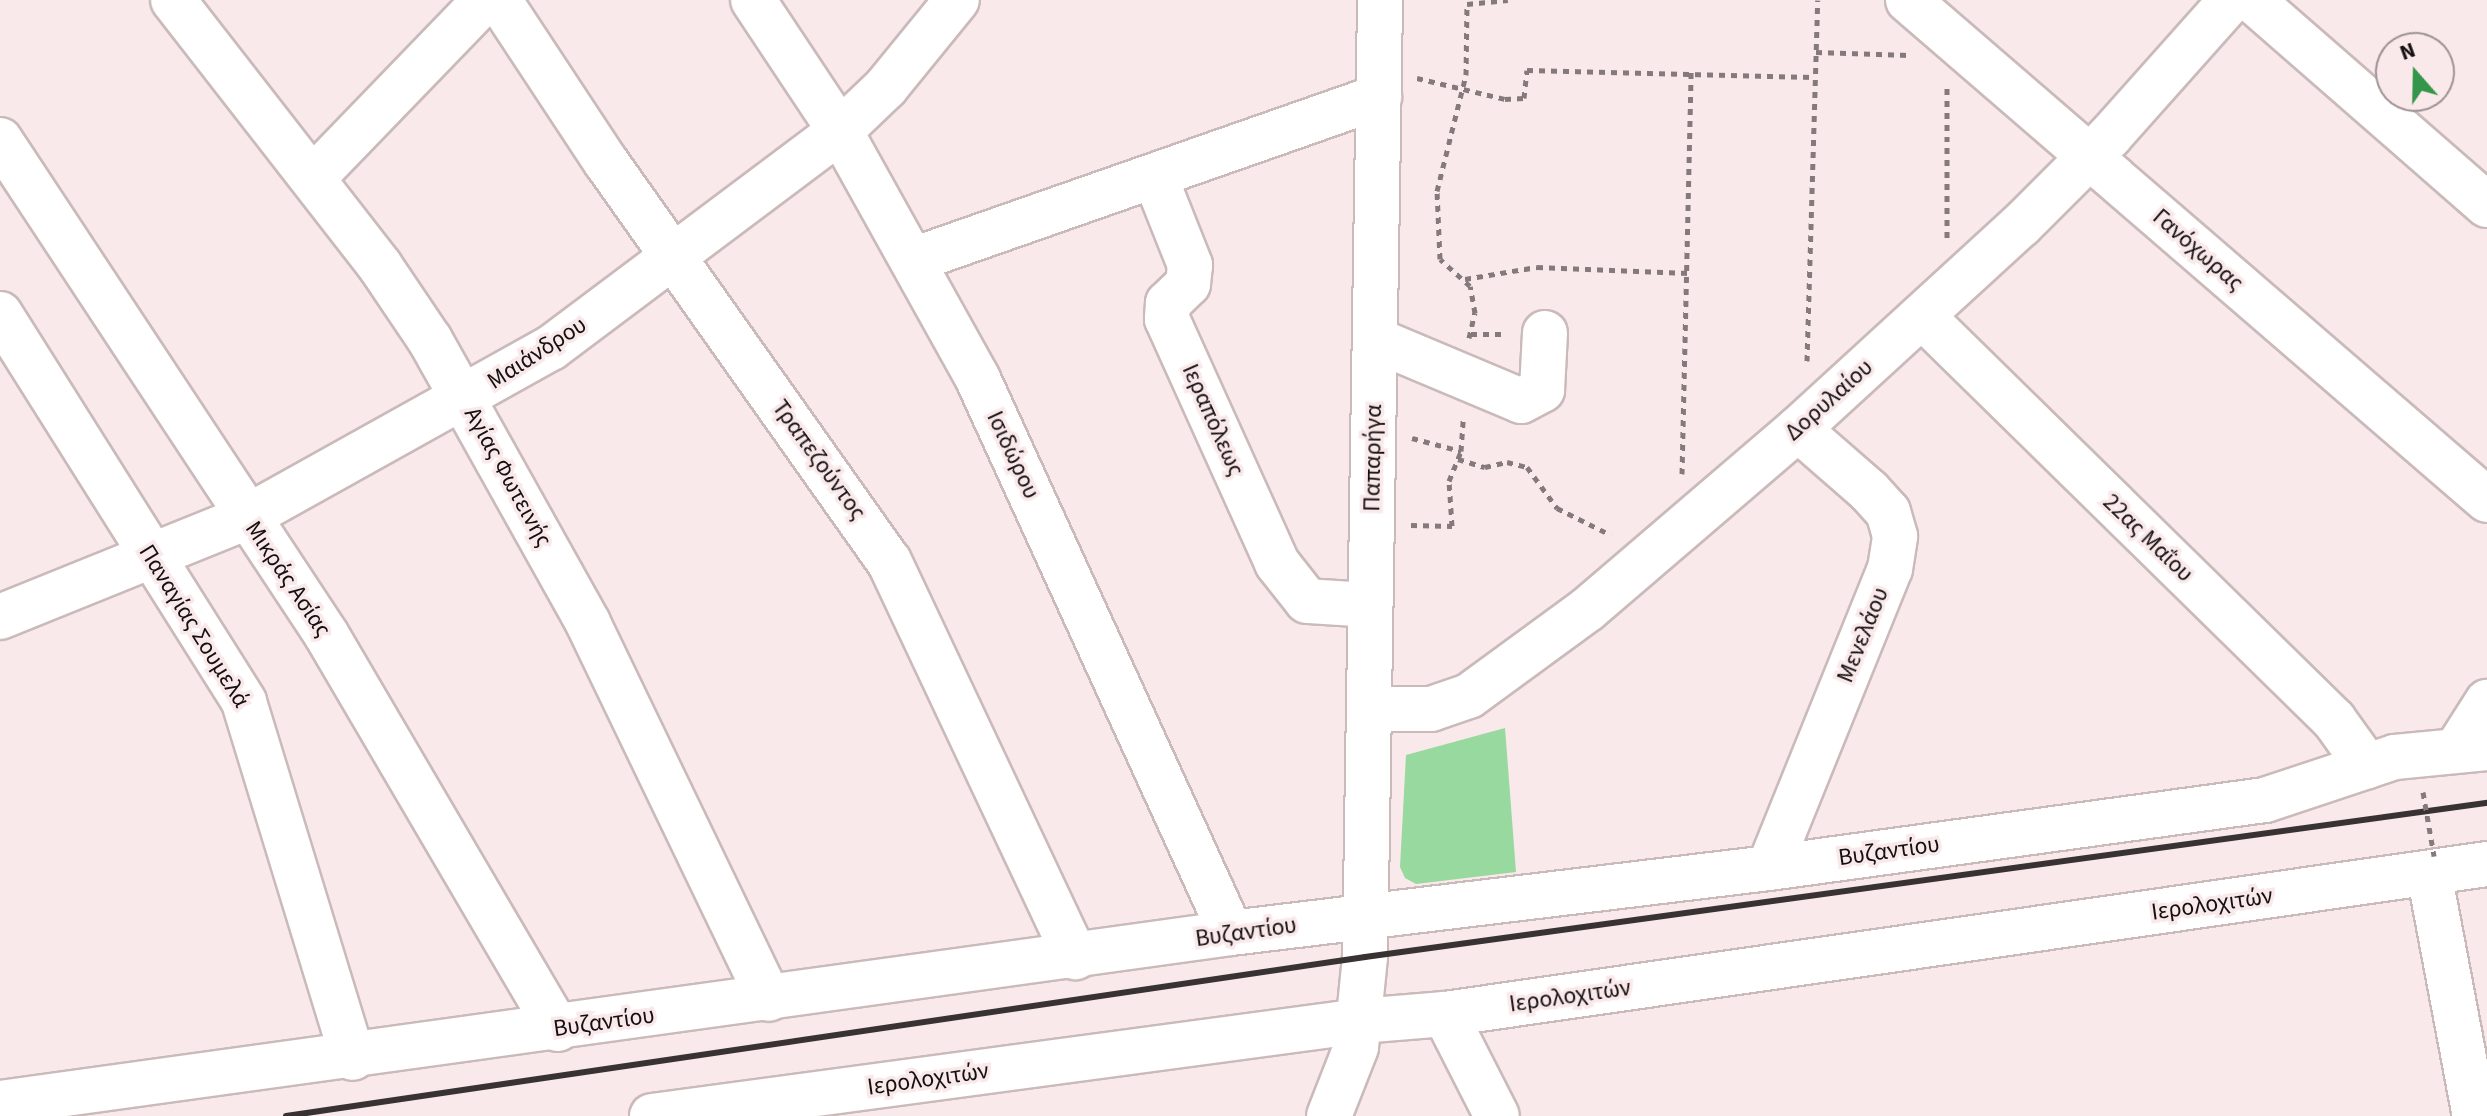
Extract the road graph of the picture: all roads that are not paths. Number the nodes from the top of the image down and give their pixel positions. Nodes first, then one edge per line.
1 (173, 0) edge
2 (485, 0) edge
3 (499, 0) edge
4 (753, 0) edge
5 (957, 0) edge
6 (1380, 0) edge
7 (1908, 0) edge
8 (2231, 0) edge
9 (2252, 0) edge
10 (1395, 95) junction
11 (840, 131) junction
12 (0, 140) edge
13 (2089, 156) junction
14 (1155, 177) junction
15 (313, 178) junction
16 (2487, 205) edge
17 (674, 258) junction
18 (913, 260) junction
19 (0, 314) edge
20 (1922, 316) junction
21 (1545, 333) dead end
22 (1376, 340) junction
23 (465, 399) junction
24 (1798, 429) junction
25 (2487, 500) edge
26 (247, 517) junction
27 (152, 558) junction
28 (1370, 605) junction
29 (0, 617) edge
30 (2487, 702) edge
31 (1371, 709) junction
32 (2472, 748) edge
33 (2367, 766) junction
34 (2431, 864) junction
35 (2487, 864) edge
36 (1769, 868) junction
37 (1367, 916) junction
38 (1231, 933) junction
39 (1075, 957) junction
40 (769, 999) junction
41 (1445, 1014) junction
42 (1360, 1021) junction
43 (558, 1029) junction
44 (353, 1058) junction
45 (0, 1103) edge
46 (652, 1116) edge
47 (1329, 1116) edge
48 (1497, 1116) edge
49 (2475, 1116) edge

1 - 15 street, Αγίας Φωτεινής
2 - 15 street
3 - 17 street, Τραπεζούντος
4 - 11 street, Ισιδώρου
5 - 11 street, Μαιάνδρου
6 - 10 street, Παπαρήγα
7 - 13 street, Γανόχωρας
8 - 13 street, Δορυλαίου
9 - 16 street
10 - 14 street
10 - 22 street, Παπαρήγα
11 - 17 street, Μαιάνδρου
11 - 18 street, Ισιδώρου
12 - 26 street, Μικράς Ασίας
13 - 20 street, Δορυλαίου
13 - 25 street, Γανόχωρας
14 - 18 street
14 - 28 street, Ιεραπόλεως
15 - 23 street, Αγίας Φωτεινής
17 - 23 street, Μαιάνδρου
17 - 39 street, Τραπεζούντος
18 - 38 street, Ισιδώρου
19 - 27 street, Παναγίας Σουμελά
20 - 24 street, Δορυλαίου
20 - 33 street, 22ας Μαΐου
21 - 22 street
22 - 28 street, Παπαρήγα
23 - 26 street, Μαιάνδρου
23 - 40 street, Αγίας Φωτεινής
24 - 31 street, Δορυλαίου
24 - 36 street, Μενελάου
26 - 27 street, Μαιάνδρου
26 - 43 street, Μικράς Ασίας
27 - 29 street, Μαιάνδρου
27 - 44 street, Παναγίας Σουμελά
28 - 31 street, Παπαρήγα
30 - 32 street
31 - 37 street, Παπαρήγα
32 - 33 street, Βυζαντίου
33 - 36 street, Βυζαντίου
34 - 35 street, Ιερολοχιτών
34 - 41 street, Ιερολοχιτών
34 - 49 street
36 - 37 street, Βυζαντίου
37 - 38 street, Βυζαντίου
37 - 42 street, Παπαρήγα
38 - 39 street, Βυζαντίου
39 - 40 street, Βυζαντίου
40 - 43 street, Βυζαντίου
41 - 42 street, Ιερολοχιτών
41 - 48 street
42 - 46 street, Ιερολοχιτών
42 - 47 street, Παπαρήγα
43 - 44 street, Βυζαντίου
44 - 45 street, Βυζαντίου

